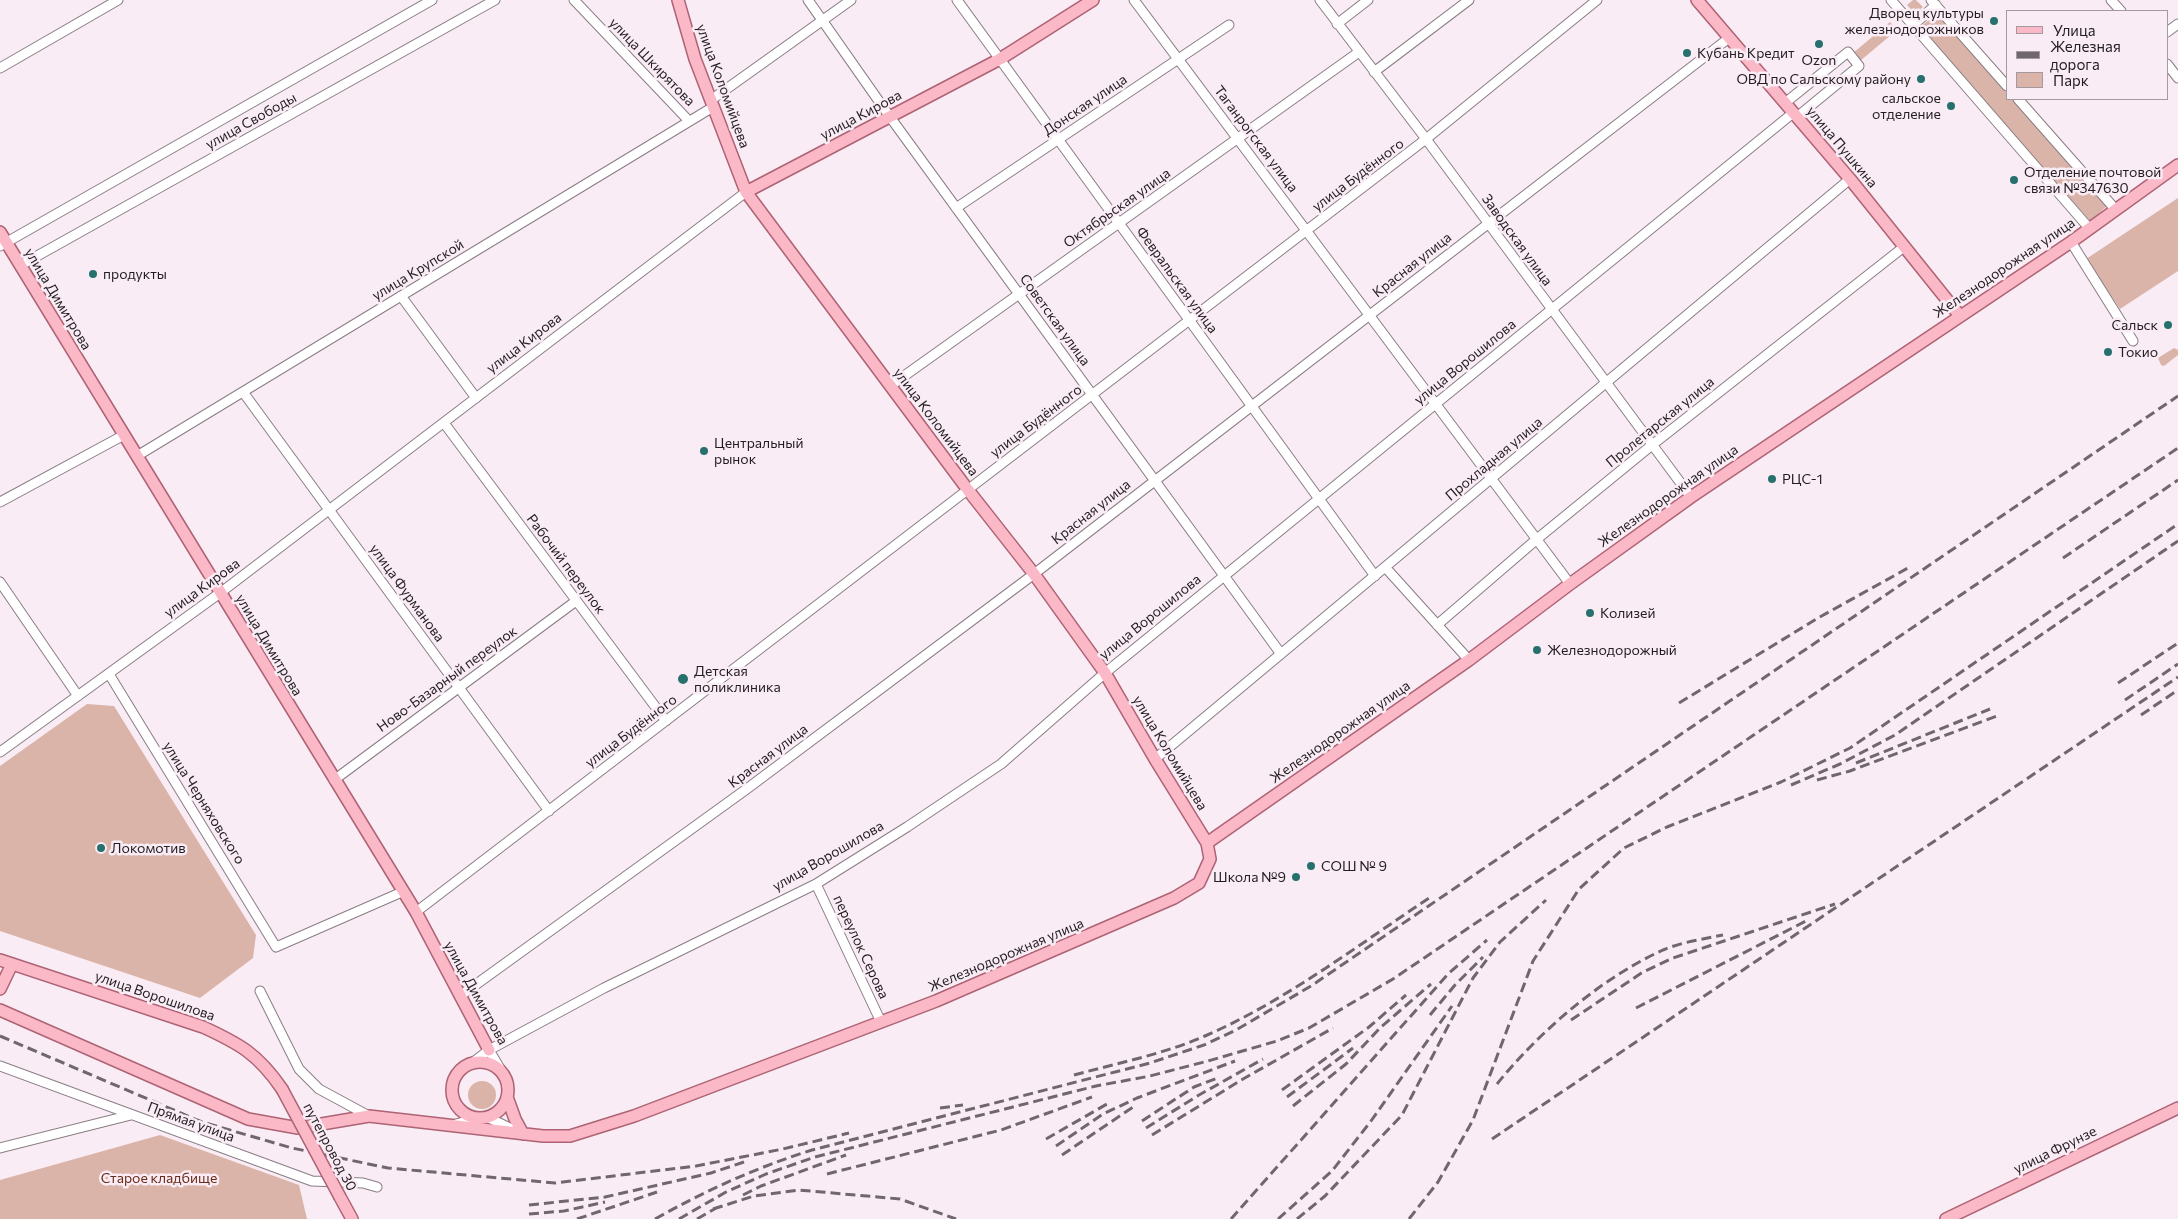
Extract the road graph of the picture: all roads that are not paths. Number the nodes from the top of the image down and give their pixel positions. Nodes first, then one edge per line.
1 (118, 0) edge
2 (432, 0) edge
3 (495, 0) edge
4 (574, 0) edge
5 (678, 0) edge
6 (808, 0) edge
7 (852, 0) edge
8 (957, 0) edge
9 (1093, 0) edge
10 (1134, 0) edge
11 (1320, 0) edge
12 (1368, 0) edge
13 (1469, 0) edge
14 (1597, 0) edge
15 (1697, 0) edge
16 (2111, 0) edge
17 (1896, 2) edge
18 (1934, 3) edge
19 (2120, 10) edge
20 (823, 21) junction
21 (1337, 24) junction
22 (1229, 25) dead end
23 (1913, 25) junction
24 (1729, 38) junction
25 (1359, 52) junction
26 (1178, 58) junction
27 (1000, 59) junction
28 (2168, 65) edge
29 (0, 68) edge
30 (1374, 72) junction
31 (2178, 78) edge
32 (2006, 85) edge
33 (2019, 100) edge
34 (1785, 103) junction
35 (712, 104) junction
36 (1795, 115) junction
37 (890, 117) junction
38 (689, 121) junction
39 (1058, 139) junction
40 (1238, 139) junction
41 (1426, 140) junction
42 (2178, 165) edge
43 (1850, 179) junction
44 (746, 192) junction
45 (956, 208) junction
46 (2116, 210) junction
47 (1119, 223) junction
48 (1488, 224) junction
49 (2089, 228) junction
50 (1307, 231) junction
51 (0, 232) edge
52 (2071, 242) junction
53 (3, 244) edge
54 (1905, 246) junction
55 (21, 265) junction
56 (1019, 294) junction
57 (401, 296) junction
58 (1552, 310) junction
59 (1370, 315) junction
60 (1960, 316) junction
61 (1190, 321) junction
62 (2133, 341) dead end
63 (1606, 383) junction
64 (890, 386) junction
65 (243, 392) junction
66 (1092, 395) junction
67 (476, 398) junction
68 (1436, 404) junction
69 (1251, 406) junction
70 (444, 423) junction
71 (124, 435) junction
72 (1652, 444) junction
73 (137, 456) junction
74 (1492, 479) junction
75 (1155, 480) junction
76 (968, 490) junction
77 (1690, 497) junction
78 (1319, 500) junction
79 (0, 502) edge
80 (329, 510) junction
81 (1537, 539) junction
82 (1385, 567) junction
83 (1034, 574) junction
84 (1375, 576) junction
85 (1225, 577) junction
86 (0, 582) edge
87 (1570, 584) junction
88 (220, 593) junction
89 (576, 600) junction
90 (1437, 625) junction
91 (1281, 654) junction
92 (1469, 660) junction
93 (1105, 673) junction
94 (109, 674) junction
95 (458, 688) junction
96 (78, 696) junction
97 (666, 721) junction
98 (0, 752) edge
99 (1155, 759) junction
100 (334, 780) junction
101 (549, 811) junction
102 (1207, 843) junction
103 (816, 884) junction
104 (402, 892) junction
105 (416, 912) junction
106 (0, 960) edge
107 (12, 964) junction
108 (0, 989) edge
109 (260, 992) dead end
110 (460, 996) junction
111 (0, 1010) edge
112 (881, 1022) junction
113 (490, 1050) junction
114 (472, 1063) junction
115 (0, 1066) edge
116 (505, 1077) junction
117 (282, 1089) joint
118 (507, 1097) junction
119 (2178, 1108) edge
120 (131, 1114) junction
121 (369, 1116) junction
122 (483, 1117) junction
123 (451, 1126) junction
124 (523, 1134) junction
125 (0, 1148) edge
126 (377, 1188) dead end
127 (352, 1219) edge
128 (1946, 1219) edge

1 - 29 street
2 - 53 street, улица Свободы
3 - 55 street, улица Свободы
4 - 38 street, улица Шкирятова
5 - 35 main road, улица Коломийцева
6 - 20 street, Советская улица
7 - 20 street, улица Крупской
8 - 27 street, Февральская улица
9 - 27 main road, улица Кирова
10 - 26 street, Таганрогская улица
11 - 21 street, Заводская улица
12 - 21 street
13 - 30 street
14 - 41 street, улица Будённого
15 - 24 main road, улица Пушкина
16 - 19 street
17 - 23 street
18 - 23 street
18 - 32 street
20 - 35 street, улица Крупской
20 - 37 street, Советская улица
21 - 25 street, Заводская улица
22 - 26 street, Донская улица
23 - 49 street
24 - 34 main road, улица Пушкина
24 - 48 street, Красная улица
25 - 30 street, Заводская улица
25 - 40 street, Октябрьская улица
26 - 39 street, Донская улица
26 - 40 street, Таганрогская улица
27 - 37 main road, улица Кирова
27 - 39 street, Февральская улица
28 - 31 street
30 - 41 street, Заводская улица
33 - 46 street
34 - 36 main road, улица Пушкина
34 - 36 street, улица Ворошилова
35 - 38 street, улица Крупской
35 - 44 main road, улица Коломийцева
36 - 43 main road, улица Пушкина
36 - 58 street, улица Ворошилова
37 - 44 main road, улица Кирова
37 - 45 street, Советская улица
38 - 57 street, улица Крупской
39 - 45 street, Донская улица
39 - 47 street, Февральская улица
40 - 47 street, Октябрьская улица
40 - 50 street, Таганрогская улица
41 - 48 street, Заводская улица
41 - 50 street, улица Будённого
42 - 46 main road, Железнодорожная улица
43 - 54 main road, улица Пушкина
43 - 63 street, Прохладная улица
44 - 64 main road, улица Коломийцева
44 - 67 street, улица Кирова
45 - 56 street, Советская улица
46 - 49 main road, Железнодорожная улица
47 - 56 street, Октябрьская улица
47 - 61 street, Февральская улица
48 - 58 street, Заводская улица
48 - 59 street, Красная улица
49 - 52 main road, Железнодорожная улица
50 - 59 street, Таганрогская улица
50 - 61 street, улица Будённого
51 - 53 main road, улица Димитрова
52 - 60 main road, Железнодорожная улица
52 - 62 street
53 - 55 main road, улица Димитрова
54 - 60 main road, улица Пушкина
54 - 72 street, Пролетарская улица
55 - 71 main road, улица Димитрова
56 - 64 street, Октябрьская улица
56 - 66 street, Советская улица
57 - 65 street, улица Крупской
57 - 67 street
58 - 63 street, Заводская улица
58 - 68 street, улица Ворошилова
59 - 68 street, Таганрогская улица
59 - 69 street, Красная улица
60 - 77 main road, Железнодорожная улица
61 - 66 street, улица Будённого
61 - 69 street, Февральская улица
63 - 72 street, Заводская улица
63 - 74 street, Прохладная улица
64 - 76 main road, улица Коломийцева
65 - 73 street, улица Крупской
65 - 80 street, улица Фурманова
66 - 75 street, Советская улица
66 - 76 street, улица Будённого
67 - 70 street, улица Кирова
68 - 74 street, Таганрогская улица
68 - 78 street, улица Ворошилова
69 - 75 street, Красная улица
69 - 78 street, Февральская улица
70 - 80 street, улица Кирова
70 - 89 street, Рабочий переулок
71 - 73 main road, улица Димитрова
71 - 79 street
72 - 77 street, Заводская улица
72 - 81 street, Пролетарская улица
73 - 88 main road, улица Димитрова
74 - 81 street, Таганрогская улица
74 - 82 street, Прохладная улица
75 - 83 street, Красная улица
75 - 85 street, Советская улица
76 - 83 main road, улица Коломийцева
76 - 97 street, улица Будённого
77 - 87 main road, Железнодорожная улица
78 - 84 street, Февральская улица
78 - 85 street, улица Ворошилова
80 - 88 street, улица Кирова
80 - 95 street, улица Фурманова
81 - 87 street, Таганрогская улица
81 - 90 street, Пролетарская улица
82 - 84 street, Прохладная улица
82 - 90 street
83 - 93 main road, улица Коломийцева
83 - 110 street, Красная улица
84 - 91 street, Прохладная улица
85 - 91 street, Советская улица
85 - 93 street, улица Ворошилова
86 - 96 street
87 - 92 main road, Железнодорожная улица
88 - 94 street, улица Кирова
88 - 100 main road, улица Димитрова
89 - 95 street, Ново-Базарный переулок
89 - 97 street, Рабочий переулок
90 - 92 street
91 - 99 street, Прохладная улица
92 - 102 main road, Железнодорожная улица
93 - 99 main road, улица Коломийцева
93 - 103 street, улица Ворошилова
94 - 96 street, улица Кирова
94 - 104 street, улица Черняховского
95 - 100 street, Ново-Базарный переулок
95 - 101 street, улица Фурманова
96 - 98 street, улица Кирова
97 - 101 street, улица Будённого
99 - 102 main road, улица Коломийцева
100 - 104 main road, улица Димитрова
101 - 105 street, улица Будённого
102 - 112 main road, Железнодорожная улица
103 - 112 street, переулок Серова
103 - 113 street, улица Ворошилова
104 - 105 main road, улица Димитрова
105 - 110 main road, улица Димитрова
106 - 107 main road, улица Ворошилова
107 - 108 main road
107 - 117 main road, улица Ворошилова
109 - 121 street
110 - 113 main road, улица Димитрова
111 - 121 main road, Железнодорожная улица
112 - 124 main road, Железнодорожная улица
113 - 114 street, улица Ворошилова
113 - 116 street, улица Димитрова
114 - 116 main road
114 - 122 main road
115 - 120 street, Прямая улица
116 - 118 main road
117 - 127 main road, путепровод 30, bridge
118 - 122 main road
118 - 124 main road
119 - 128 main road, улица Фрунзе
120 - 125 street
120 - 126 street, Прямая улица
121 - 123 main road, Железнодорожная улица
122 - 123 street
122 - 124 street
123 - 124 main road, Железнодорожная улица

